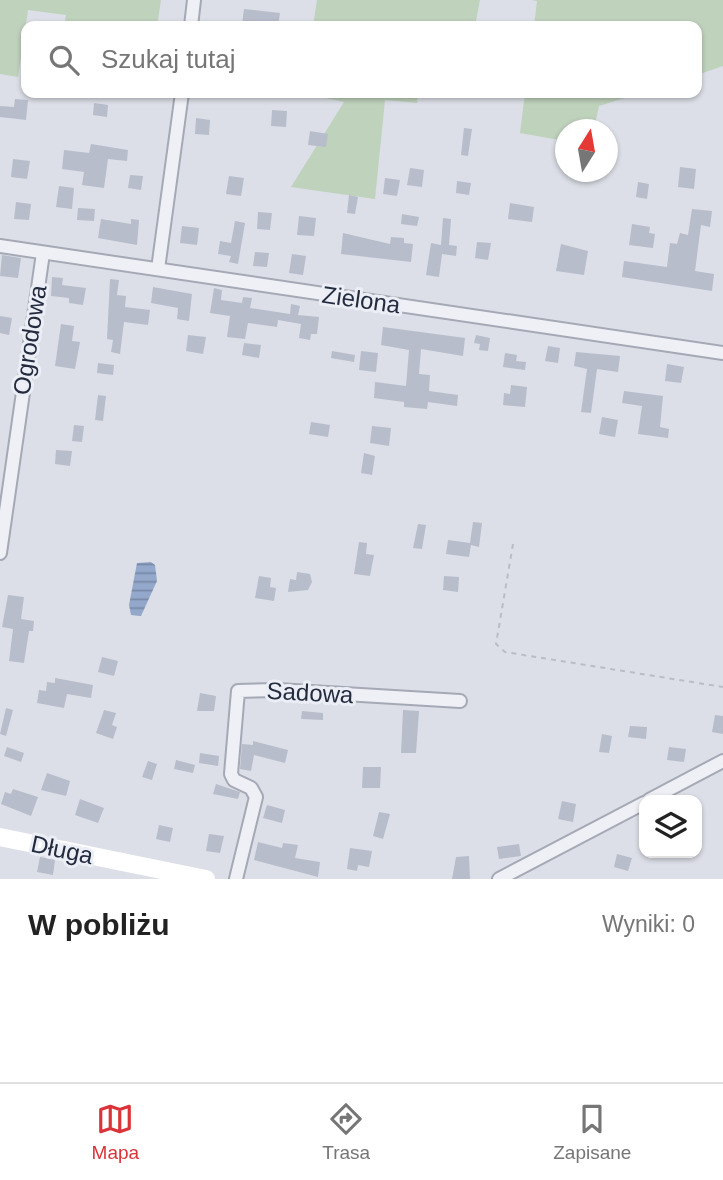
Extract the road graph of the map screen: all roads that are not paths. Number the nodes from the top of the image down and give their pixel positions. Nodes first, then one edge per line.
1 (194, 0) edge
2 (192, 21) edge
3 (181, 98) edge
4 (0, 246) edge
5 (43, 253) junction
6 (158, 269) junction
7 (723, 353) edge
8 (0, 553) edge
9 (460, 701) dead end
10 (723, 761) edge
11 (658, 795) edge
12 (639, 805) edge
13 (0, 837) edge
14 (206, 879) edge
15 (236, 879) edge
16 (499, 879) edge

1 - 2 street
3 - 6 street
4 - 5 street, Zielona
5 - 6 street, Zielona
5 - 8 street, Ogrodowa
6 - 7 street, Zielona
9 - 15 street, Sadowa
10 - 11 street
12 - 16 street
13 - 14 street, Długa

